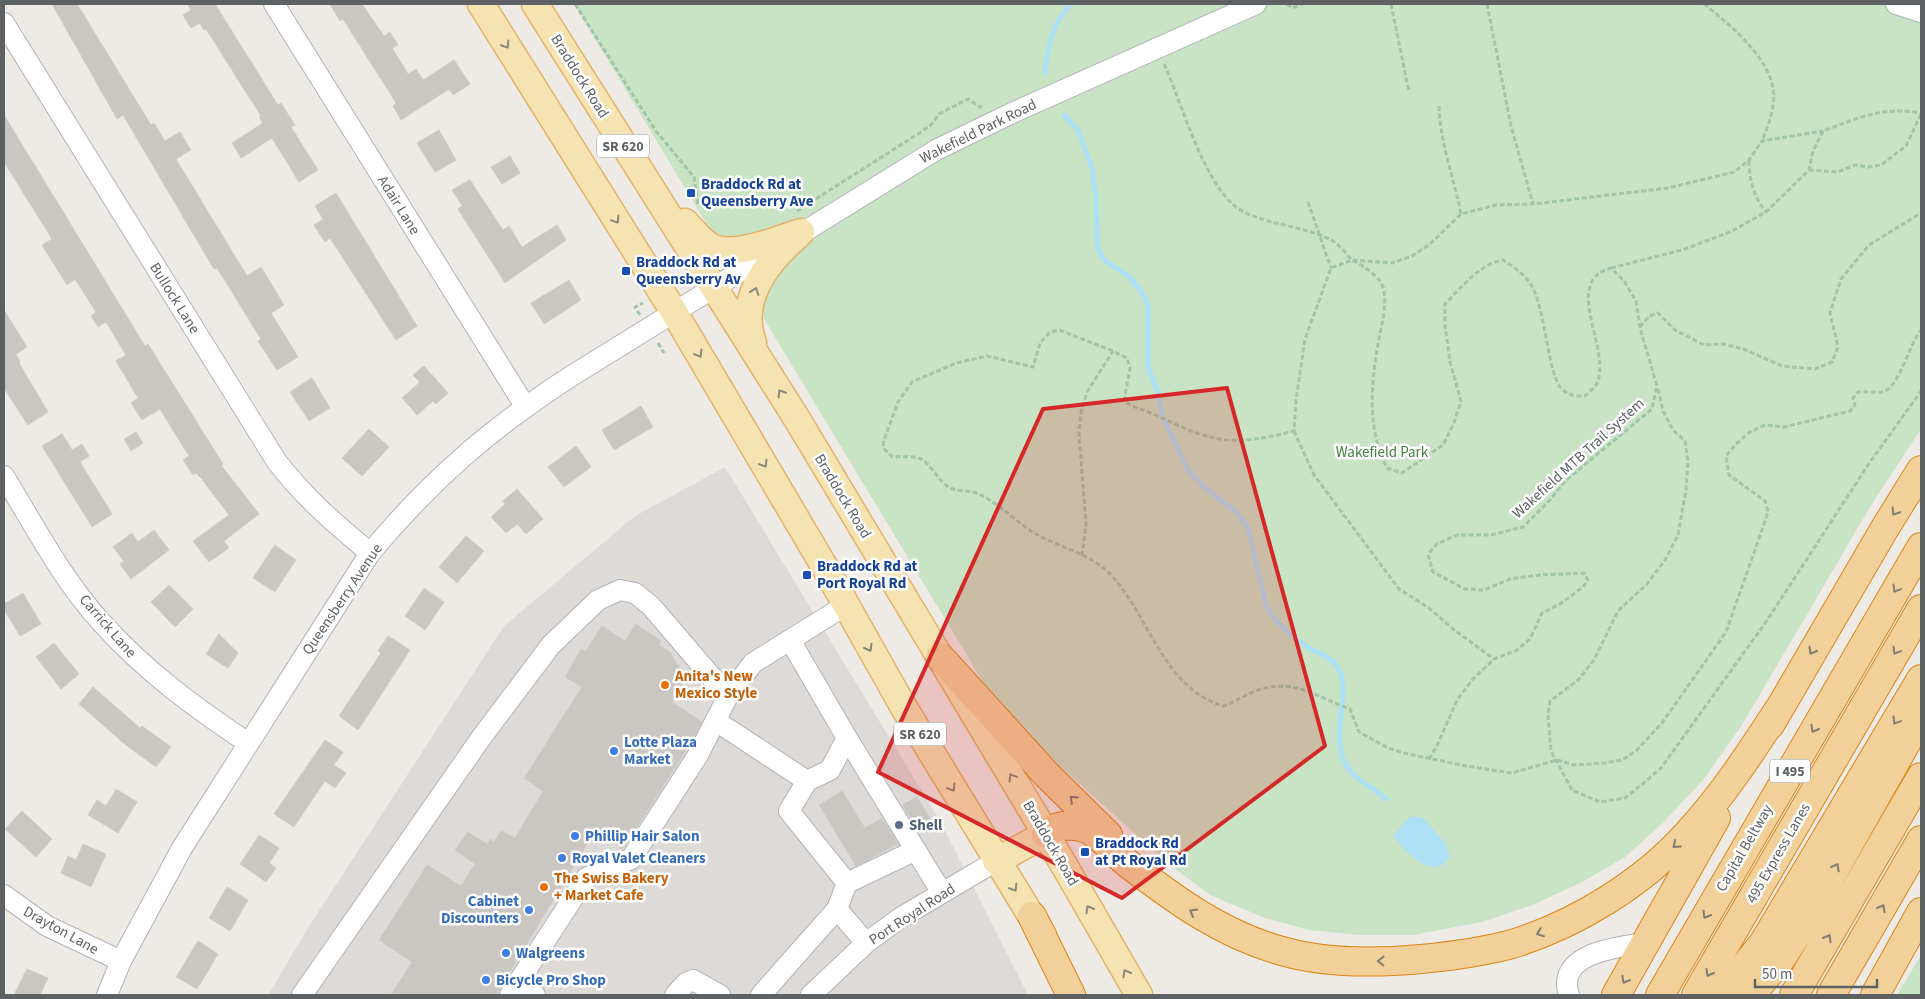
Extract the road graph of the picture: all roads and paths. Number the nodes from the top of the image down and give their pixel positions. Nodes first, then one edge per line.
1 (274, 4) edge
2 (480, 4) edge
3 (535, 4) edge
4 (575, 4) edge
5 (1256, 4) edge
6 (1287, 4) edge
7 (1302, 4) edge
8 (1391, 4) edge
9 (1487, 4) edge
10 (1704, 4) edge
11 (1896, 4) edge
12 (1921, 12) edge
13 (4, 23) edge
14 (1157, 49) junction
15 (1409, 92) dead end
16 (968, 100) dead end
17 (1439, 106) dead end
18 (1921, 113) edge
19 (1823, 131) junction
20 (1762, 141) junction
21 (1749, 160) junction
22 (1809, 170) junction
23 (651, 188) junction
24 (1308, 202) dead end
25 (1533, 204) junction
26 (1766, 212) junction
27 (701, 213) dead end
28 (1921, 213) edge
29 (1461, 214) junction
30 (797, 223) junction
31 (1320, 236) junction
32 (1352, 260) junction
33 (1331, 268) junction
34 (1611, 268) junction
35 (714, 286) junction
36 (674, 312) junction
37 (1640, 328) junction
38 (1921, 330) edge
39 (1113, 350) junction
40 (757, 355) junction
41 (1657, 386) junction
42 (1921, 391) edge
43 (525, 406) junction
44 (1294, 431) junction
45 (1921, 470) edge
46 (4, 476) edge
47 (1921, 547) edge
48 (370, 553) junction
49 (1082, 556) junction
50 (846, 605) junction
51 (1921, 609) edge
52 (790, 640) junction
53 (940, 657) junction
54 (1494, 659) junction
55 (1921, 679) edge
56 (728, 696) junction
57 (1779, 709) junction
58 (1921, 717) edge
59 (716, 721) junction
60 (847, 738) junction
61 (248, 743) junction
62 (1429, 758) junction
63 (1557, 760) junction
64 (1921, 777) edge
65 (807, 781) junction
66 (1046, 834) junction
67 (1921, 840) edge
68 (916, 850) junction
69 (996, 861) junction
70 (846, 883) junction
71 (1155, 884) junction
72 (942, 893) junction
73 (4, 895) edge
74 (837, 909) junction
75 (1921, 912) edge
76 (1032, 916) junction
77 (1793, 918) junction
78 (866, 943) junction
79 (1646, 943) junction
80 (120, 961) junction
81 (514, 990) edge
82 (107, 995) edge
83 (302, 995) edge
84 (535, 995) edge
85 (675, 995) edge
86 (720, 995) edge
87 (761, 995) edge
88 (811, 995) edge
89 (1071, 995) edge
90 (1080, 995) edge
91 (1139, 995) edge
92 (1569, 995) edge
93 (1616, 995) edge
94 (1660, 995) edge
95 (1696, 995) edge
96 (1716, 995) edge
97 (1751, 995) edge
98 (1794, 995) edge
99 (1831, 995) edge
100 (1875, 995) edge

1 - 43 street, Adair Lane
2 -> 36 main road, SR 620
3 - 23 main road, Braddock Road / SR 620
4 - 27 path
5 - 14 street, Wakefield Park Road
6 - 7 path
8 - 15 path
9 - 25 path
10 - 20 path
11 - 12 street
13 - 48 street, Bullock Lane
14 - 30 street, Wakefield Park Road
14 - 31 path
16 - 30 path
17 - 29 path
18 - 19 path
18 - 22 path
19 - 20 path
19 - 22 path
20 - 21 path
21 - 25 path
21 - 26 path
22 - 26 path
23 - 30 main road
23 - 35 main road, Braddock Road / SR 620
24 - 31 path
25 - 29 path
26 - 34 path
28 - 37 path
29 - 32 path
30 - 35 street, Wakefield Park Road
40 -> 30 main road
31 - 32 path
31 - 33 path
32 - 33 path
32 - 34 path
33 - 44 path
34 - 37 path, Wakefield MTB Trail System
35 - 36 street, Queensberry Avenue
35 - 40 main road, Braddock Road / SR 620
36 - 43 street, Queensberry Avenue
36 -> 50 main road, SR 620
37 - 41 path, Wakefield MTB Trail System
38 - 63 path
39 - 44 path
39 - 49 path
39 - 49 path
53 -> 40 main road, Braddock Road / SR 620
41 - 54 path, Wakefield MTB Trail System
41 - 63 path, Wakefield MTB Trail System
42 - 63 path, Wakefield MTB Trail System
43 - 48 street, Queensberry Avenue
44 - 54 path
45 -> 57 highway
46 - 61 street, Carrick Lane
47 -> 94 highway, Capital Beltway / I 495
48 - 61 street, Queensberry Avenue
49 - 62 path
50 - 52 street
50 -> 69 main road, SR 620
51 -> 95 highway, 495 Express Lanes / I 495
52 - 56 street
52 - 60 street
66 -> 53 main road, Braddock Road / SR 620
71 -> 53 highway
54 - 62 path, Wakefield MTB Trail System
55 -> 77 highway
56 - 59 street
56 - 83 street
57 -> 71 highway
57 - 79 highway
77 -> 58 highway
59 - 65 street
59 - 81 street
60 - 65 street
60 - 68 street
61 - 80 street, Queensberry Avenue
62 - 63 path
98 -> 64 highway
65 - 70 street
66 - 69 main road
66 - 71 highway
91 -> 66 main road, Braddock Road / SR 620
99 -> 67 highway
68 - 70 street
68 - 72 street
69 - 72 street, Port Royal Road
69 -> 76 main road, SR 620
70 - 74 street
72 - 78 street, Port Royal Road
73 - 80 street, Drayton Lane
74 - 78 street
74 - 87 street
75 - 100 highway
76 - 89 highway
76 - 90 main road, SR 620
77 - 96 highway
77 - 97 highway
78 - 88 street, Port Royal Road
79 - 92 street
79 -> 93 highway
80 - 82 street, Queensberry Avenue
81 - 84 street
85 - 86 street

